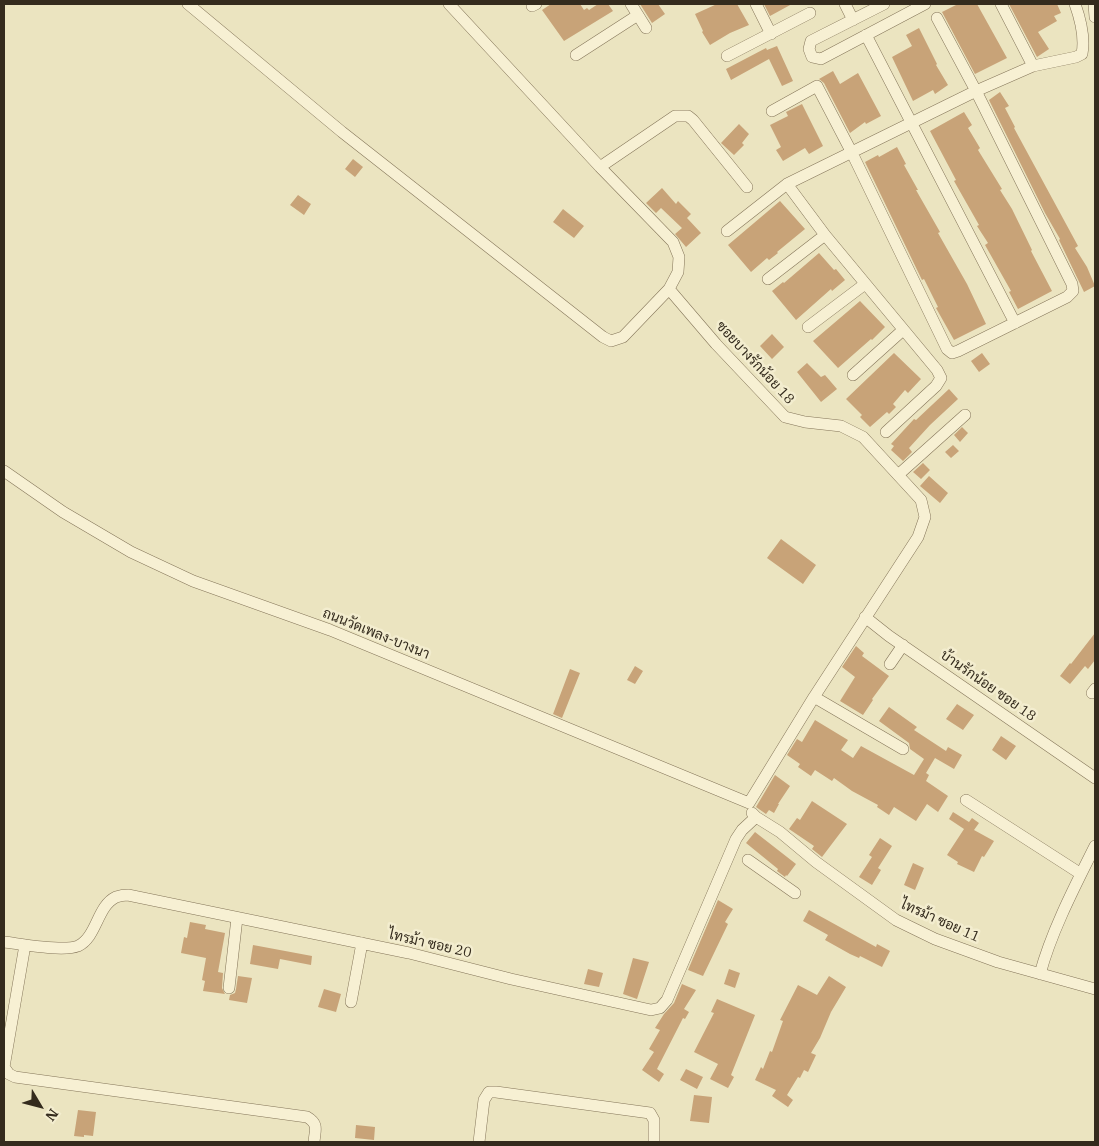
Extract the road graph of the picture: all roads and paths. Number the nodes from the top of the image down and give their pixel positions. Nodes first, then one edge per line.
1 (188, 4) edge
2 (449, 4) edge
3 (631, 4) edge
4 (756, 4) edge
5 (845, 4) edge
6 (926, 4) edge
7 (1001, 4) edge
8 (1075, 4) edge
9 (1094, 4) edge
10 (877, 5) edge
11 (810, 14) dead end
12 (638, 16) junction
13 (1095, 17) edge
14 (937, 18) dead end
15 (854, 20) junction
16 (646, 28) dead end
17 (770, 34) junction
18 (866, 35) junction
19 (576, 55) dead end
20 (727, 56) dead end
21 (1033, 66) junction
22 (976, 91) junction
23 (772, 111) dead end
24 (912, 123) junction
25 (852, 154) junction
26 (600, 166) junction
27 (787, 184) junction
28 (747, 186) dead end
29 (727, 231) dead end
30 (825, 235) junction
31 (768, 279) dead end
32 (866, 284) junction
33 (669, 289) junction
34 (1015, 323) junction
35 (808, 327) dead end
36 (903, 330) junction
37 (853, 375) dead end
38 (965, 415) dead end
39 (886, 432) dead end
40 (4, 470) edge
41 (898, 475) junction
42 (865, 617) junction
43 (902, 645) junction
44 (890, 664) dead end
45 (814, 697) junction
46 (903, 749) dead end
47 (1095, 778) edge
48 (966, 800) dead end
49 (749, 803) junction
50 (756, 817) junction
51 (1095, 846) edge
52 (748, 860) dead end
53 (1081, 874) junction
54 (795, 893) dead end
55 (237, 918) junction
56 (4, 942) edge
57 (362, 943) junction
58 (25, 945) junction
59 (1040, 974) junction
60 (229, 988) dead end
61 (1095, 989) edge
62 (351, 1002) dead end
63 (314, 1142) edge
64 (479, 1142) edge
65 (654, 1142) edge

1 - 33 street
2 - 26 street
3 - 12 street
4 - 17 street
5 - 15 street
6 - 18 street
7 - 21 street
8 - 21 street
9 - 13 street
10 - 15 street
11 - 17 street
12 - 16 street
12 - 19 street
14 - 22 street
15 - 18 street
17 - 20 street
18 - 24 street
21 - 22 street
22 - 24 street
22 - 34 street
23 - 25 street
24 - 25 street
24 - 34 street
25 - 27 street
25 - 34 street
26 - 28 street
26 - 33 street
27 - 29 street
27 - 30 street
30 - 31 street
30 - 32 street
32 - 35 street
32 - 36 street
33 - 41 street, ซอยบางรักน้อย 18
36 - 37 street
36 - 39 street
38 - 41 street
40 - 49 street, ถนนวัดเพลง-บางนา
41 - 42 street, ซอยบางรักน้อย 18
42 - 43 street, บ้านรักน้อย ซอย 18
42 - 45 street, ซอยบางรักน้อย 18
43 - 44 street
43 - 47 street, บ้านรักน้อย ซอย 18
45 - 46 street
45 - 49 street, ซอยบางรักน้อย 18
48 - 53 street
49 - 50 street
50 - 57 street, ไทรม้า ซอย 20
50 - 59 street, ไทรม้า ซอย 11
51 - 53 street
52 - 54 street
53 - 59 street
55 - 57 street, ไทรม้า ซอย 20
55 - 58 street, ไทรม้า ซอย 20
55 - 60 street
56 - 58 street, ไทรม้า ซอย 20
57 - 62 street
58 - 63 street
59 - 61 street, ไทรม้า ซอย 11
64 - 65 street

